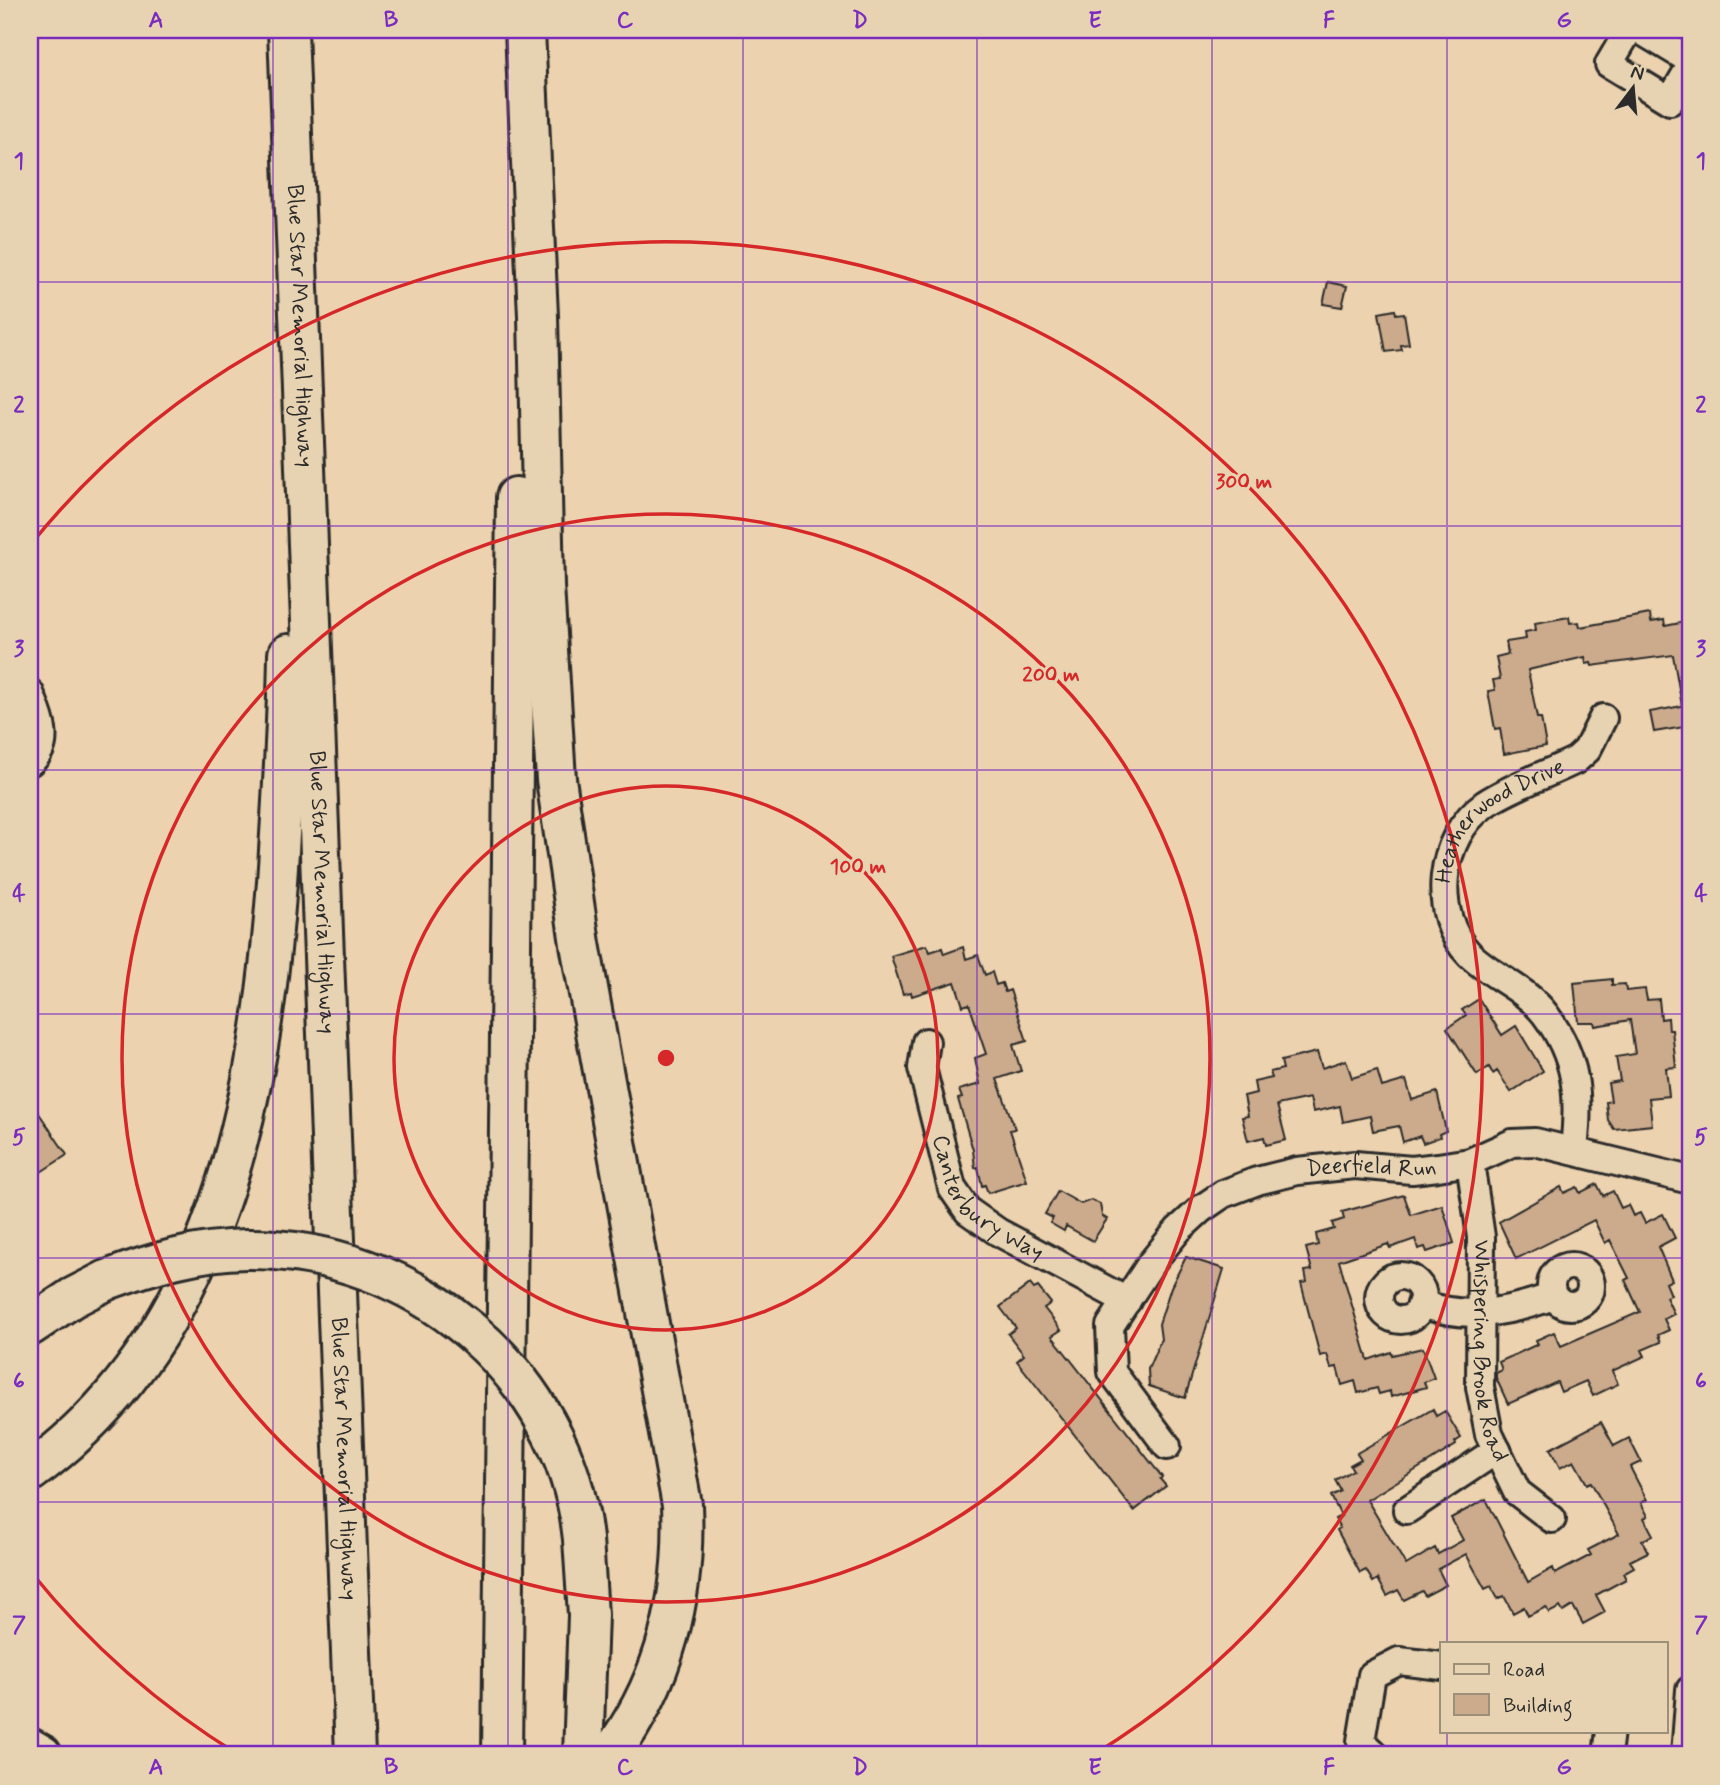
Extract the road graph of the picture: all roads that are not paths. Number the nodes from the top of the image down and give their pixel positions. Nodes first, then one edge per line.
1 (288, 30) edge
2 (523, 30) edge
3 (1629, 30) edge
4 (1640, 30) edge
5 (1690, 60) edge
6 (1690, 67) edge
7 (292, 120) junction
8 (30, 693) edge
9 (1603, 718) dead end
10 (30, 762) edge
11 (926, 1042) dead end
12 (1574, 1149) junction
13 (1470, 1162) junction
14 (1690, 1180) edge
15 (1553, 1296) dead end
16 (1126, 1301) junction
17 (1421, 1304) dead end
18 (1481, 1314) junction
19 (30, 1326) edge
20 (1167, 1446) dead end
21 (1497, 1450) junction
22 (30, 1472) edge
23 (1407, 1510) dead end
24 (1552, 1519) dead end
25 (1440, 1666) edge
26 (1682, 1695) edge
27 (1609, 1732) edge
28 (30, 1748) edge
29 (42, 1755) edge
30 (355, 1755) edge
31 (502, 1755) edge
32 (583, 1755) edge
33 (610, 1755) edge
34 (1376, 1755) edge
35 (1607, 1755) edge
36 (1685, 1755) edge

1 - 7 highway, Blue Star Memorial Highway
2 - 31 highway
2 - 33 highway
3 - 6 street
4 - 5 street
7 - 22 highway
7 - 30 highway, Blue Star Memorial Highway
8 - 10 street
9 - 12 street, Heatherwood Drive
11 - 16 street, Canterbury Way
12 - 13 street, Deerfield Run
12 - 14 street, Deerfield Run
13 - 16 street, Deerfield Run
13 - 18 street, Whispering Brook Road
15 - 18 street
16 - 20 street, Deerfield Run
17 - 18 street
18 - 21 street, Whispering Brook Road
19 - 32 highway, bridge
21 - 23 street
21 - 24 street, Whispering Brook Road
25 - 34 street
26 - 36 street
27 - 35 street
28 - 29 highway

